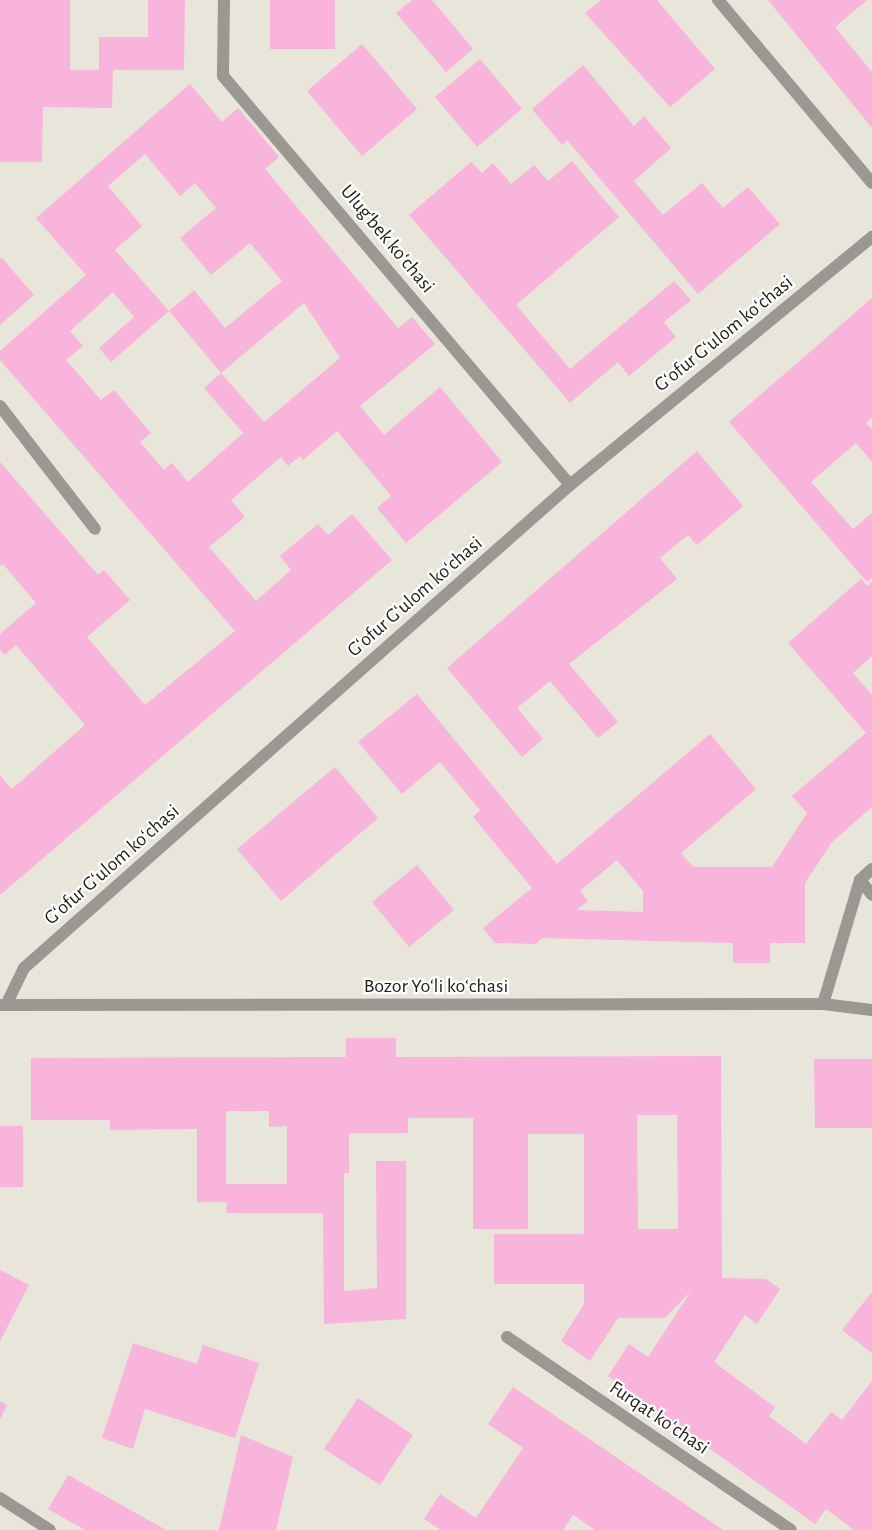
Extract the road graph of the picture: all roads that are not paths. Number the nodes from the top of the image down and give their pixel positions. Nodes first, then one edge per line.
1 (224, 0) edge
2 (718, 0) edge
3 (872, 183) edge
4 (872, 238) edge
5 (0, 406) edge
6 (570, 485) junction
7 (94, 530) dead end
8 (872, 869) edge
9 (860, 880) junction
10 (872, 895) edge
11 (823, 1004) junction
12 (3, 1005) edge
13 (872, 1010) edge
14 (507, 1337) dead end
15 (0, 1498) edge
16 (50, 1530) edge
17 (790, 1530) edge

1 - 6 street, Ulugʻbek koʻchasi
2 - 3 street
4 - 6 street, Gʻofur Gʻulom koʻchasi
5 - 7 street
6 - 12 street, Gʻofur Gʻulom koʻchasi
8 - 9 street
9 - 10 street
9 - 11 street
11 - 12 street, Bozor Yoʻli koʻchasi
11 - 13 street, Bozor Yoʻli koʻchasi
14 - 17 street, Furqat koʻchasi
15 - 16 street

